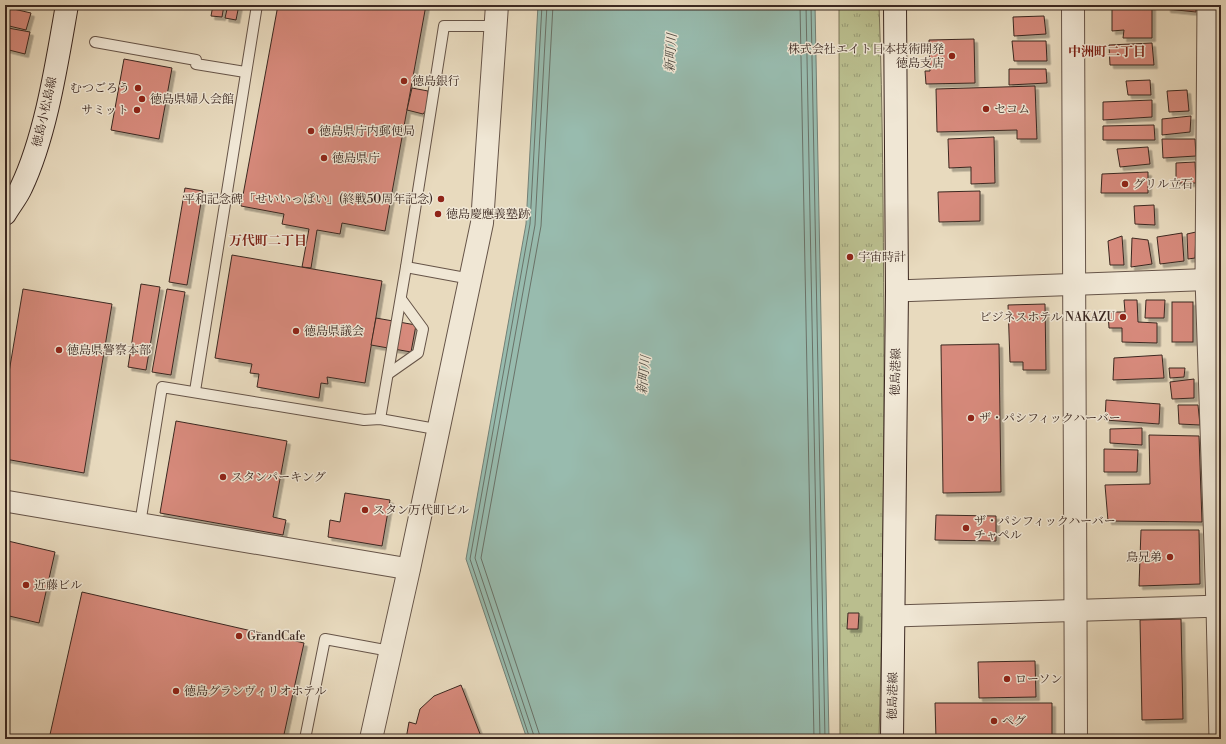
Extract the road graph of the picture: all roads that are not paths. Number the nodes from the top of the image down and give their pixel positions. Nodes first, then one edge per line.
1 (67, 5) edge
2 (257, 5) edge
3 (497, 5) edge
4 (895, 5) edge
5 (1073, 5) edge
6 (1208, 5) edge
7 (496, 26) junction
8 (95, 42) dead end
9 (245, 72) junction
10 (13, 188) edge
11 (5, 214) edge
12 (406, 267) junction
13 (471, 279) junction
14 (1213, 279) edge
15 (1074, 286) junction
16 (897, 291) junction
17 (401, 299) junction
18 (388, 374) junction
19 (195, 391) junction
20 (380, 419) junction
21 (430, 428) dead end
22 (5, 501) edge
23 (140, 524) junction
24 (409, 569) junction
25 (1219, 606) edge
26 (1075, 611) junction
27 (894, 616) junction
28 (390, 651) junction
29 (305, 739) edge
30 (371, 739) edge
31 (892, 739) edge
32 (1076, 739) edge
33 (1220, 739) edge

1 - 10 street, 徳島小松島線
2 - 9 lane
3 - 7 street
4 - 16 street, 徳島港線
5 - 15 street
6 - 14 street
7 - 12 lane
7 - 13 street
8 - 9 lane
9 - 19 lane
10 - 11 street, 徳島小松島線
12 - 13 lane
12 - 17 lane
13 - 24 street
14 - 15 street
14 - 25 street
15 - 16 street
15 - 26 street
16 - 27 street, 徳島港線
17 - 18 lane
17 - 18 lane
18 - 20 lane
19 - 20 lane
19 - 23 lane
20 - 21 lane
22 - 23 street
23 - 24 street
24 - 28 street
25 - 26 street
25 - 33 street
26 - 27 street
26 - 32 street
27 - 31 street, 徳島港線
28 - 29 lane
28 - 30 street

